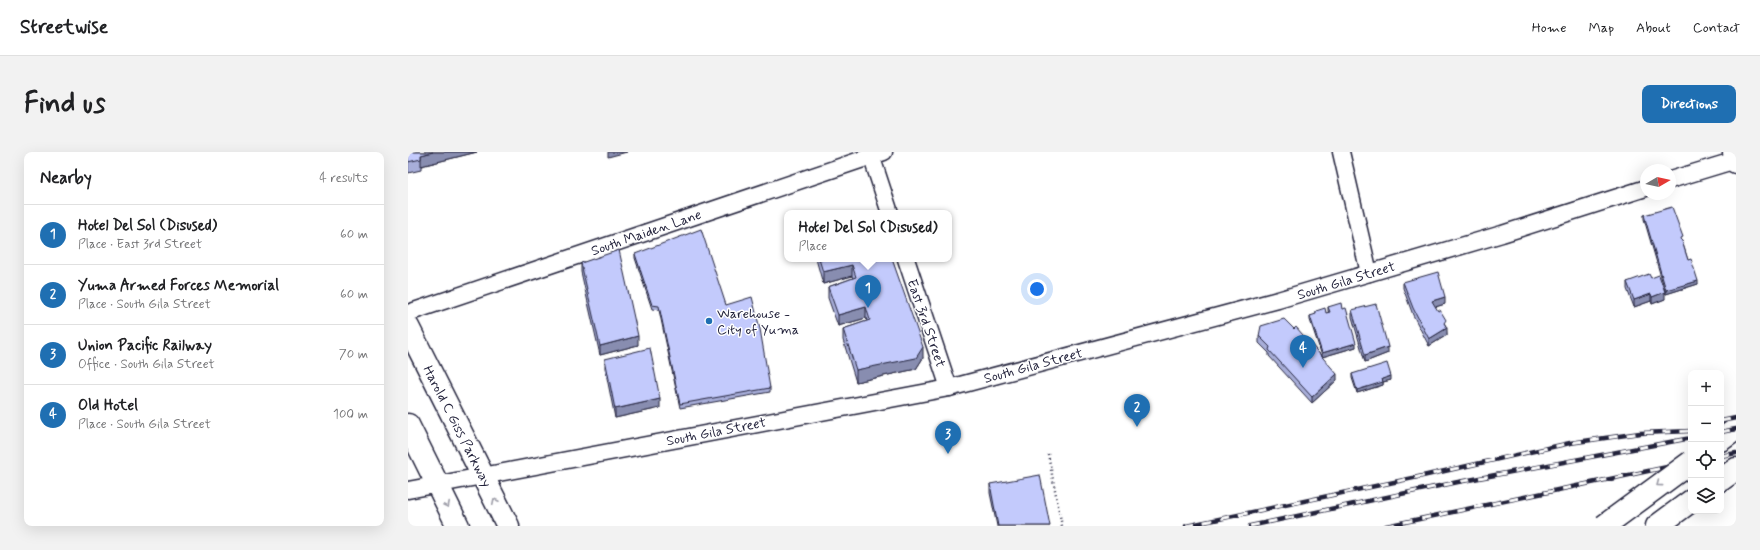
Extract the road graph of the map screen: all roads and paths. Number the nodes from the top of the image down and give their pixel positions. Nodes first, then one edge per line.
1 (1341, 152) edge
2 (875, 153) edge
3 (1735, 158) edge
4 (1676, 178) edge
5 (1640, 190) edge
6 (889, 210) edge
7 (907, 262) edge
8 (1369, 273) junction
9 (408, 313) edge
10 (408, 327) edge
11 (949, 388) junction
12 (408, 425) edge
13 (1736, 430) edge
14 (1724, 438) edge
15 (1048, 454) dead end
16 (1688, 464) edge
17 (1736, 469) edge
18 (483, 475) junction
19 (1724, 478) edge
20 (437, 484) junction
21 (408, 490) edge
22 (1688, 503) edge
23 (458, 526) edge
24 (508, 526) edge
25 (1062, 526) edge
26 (1604, 526) edge
27 (1657, 526) edge

1 - 8 street
2 - 6 street
2 - 9 street, South Maiden Lane
3 - 4 street
5 - 8 street, South Gila Street
7 - 11 street, East 3rd Street
8 - 11 street, South Gila Street
10 - 18 main road, Harold C Giss Parkway
11 - 18 street, South Gila Street
12 - 20 main road
13 - 14 main road
15 - 25 path
16 -> 26 main road, bridge
17 - 19 main road
18 - 20 street, South Gila Street
24 -> 18 main road, Harold C Giss Parkway
20 - 21 street, South Gila Street
20 -> 23 main road
22 - 27 main road

